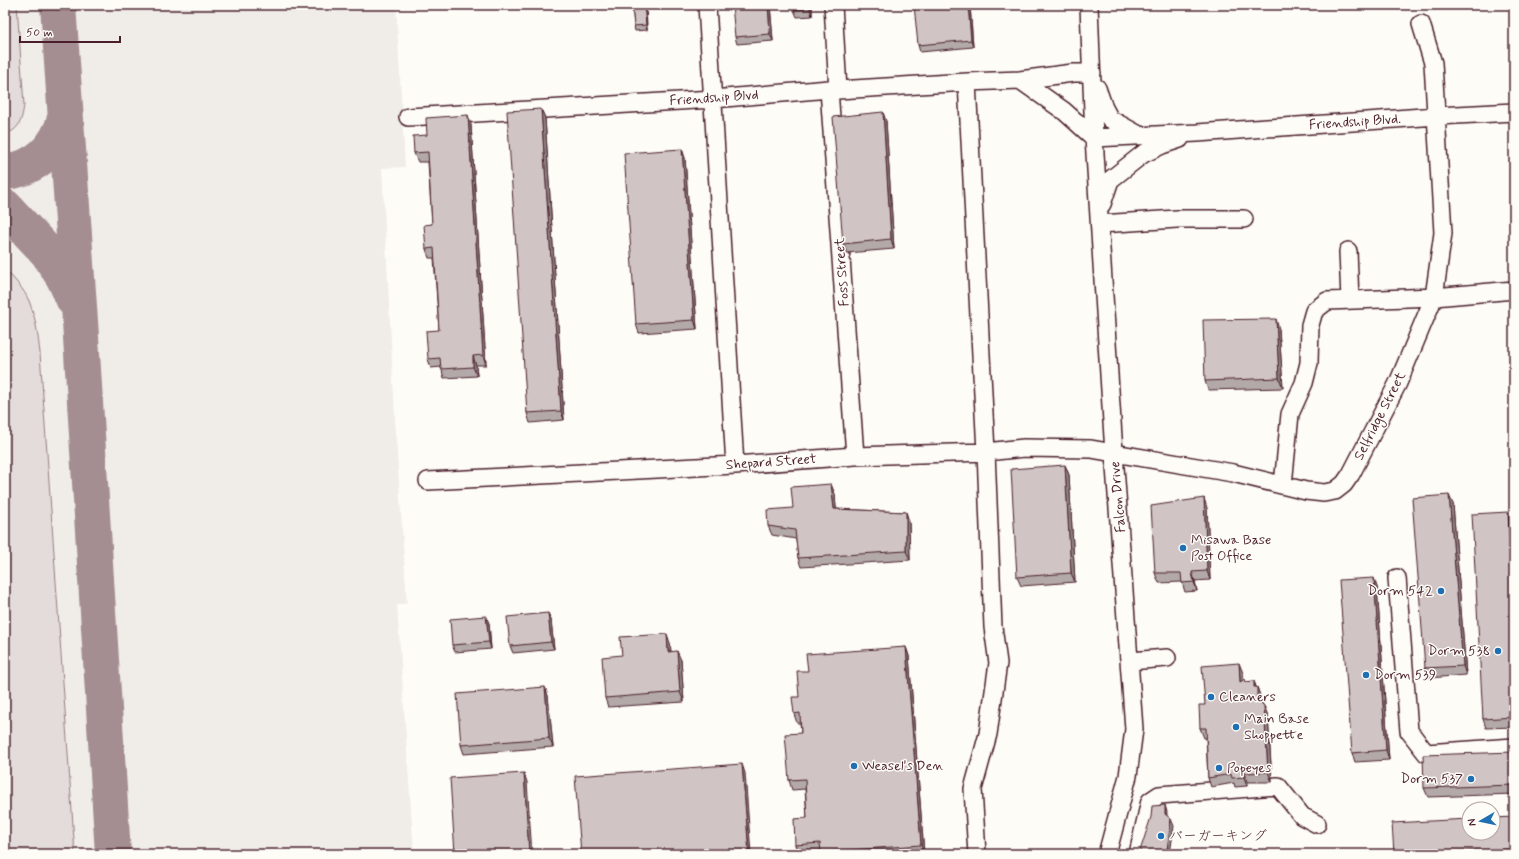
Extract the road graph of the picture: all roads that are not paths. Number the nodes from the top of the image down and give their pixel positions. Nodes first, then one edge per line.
1 (707, 5) edge
2 (833, 5) edge
3 (1089, 5) edge
4 (1420, 24) dead end
5 (1092, 73) junction
6 (1020, 80) junction
7 (967, 82) junction
8 (833, 90) junction
9 (713, 99) junction
10 (1514, 112) edge
11 (1437, 116) junction
12 (408, 117) dead end
13 (1197, 133) junction
14 (1139, 135) junction
15 (1094, 138) junction
16 (1099, 218) junction
17 (1244, 218) dead end
18 (1348, 250) dead end
19 (1514, 290) edge
20 (1434, 297) junction
21 (1350, 300) junction
22 (986, 452) junction
23 (1114, 453) junction
24 (855, 456) junction
25 (735, 465) junction
26 (428, 481) dead end
27 (1283, 485) junction
28 (1397, 578) dead end
29 (1167, 658) dead end
30 (1130, 661) junction
31 (1514, 747) edge
32 (1317, 824) dead end
33 (977, 854) edge
34 (1107, 854) edge
35 (1138, 854) edge

1 - 9 street
2 - 8 street, Foss Street
3 - 5 street
4 - 11 street, Selfridge Street
5 - 6 street, Friendship Blvd
5 - 14 street, Friendship Blvd.
5 - 15 street, Falcon Drive
6 - 7 street, Friendship Blvd
6 - 15 street
7 - 8 street, Friendship Blvd
7 - 22 street
8 - 9 street, Friendship Blvd
8 - 24 street, Foss Street
9 - 12 street, Friendship Blvd
9 - 25 street
10 - 11 street, Friendship Blvd.
11 - 13 street, Friendship Blvd.
11 - 20 street, Selfridge Street
13 - 14 street, Friendship Blvd.
13 - 16 street, Friendship Blvd.
14 - 15 street, Friendship Blvd.
15 - 16 street, Falcon Drive
16 - 17 street
16 - 23 street, Falcon Drive
18 - 21 street
19 - 20 street
20 - 21 street
20 - 27 street, Selfridge Street
21 - 27 street
22 - 23 street, Shepard Street
22 - 24 street, Shepard Street
22 - 33 street
23 - 27 street, Selfridge Street
23 - 30 street, Falcon Drive
24 - 25 street, Shepard Street
25 - 26 street, Shepard Street
28 - 31 street
29 - 30 street
30 - 34 street, Falcon Drive
32 - 35 street

